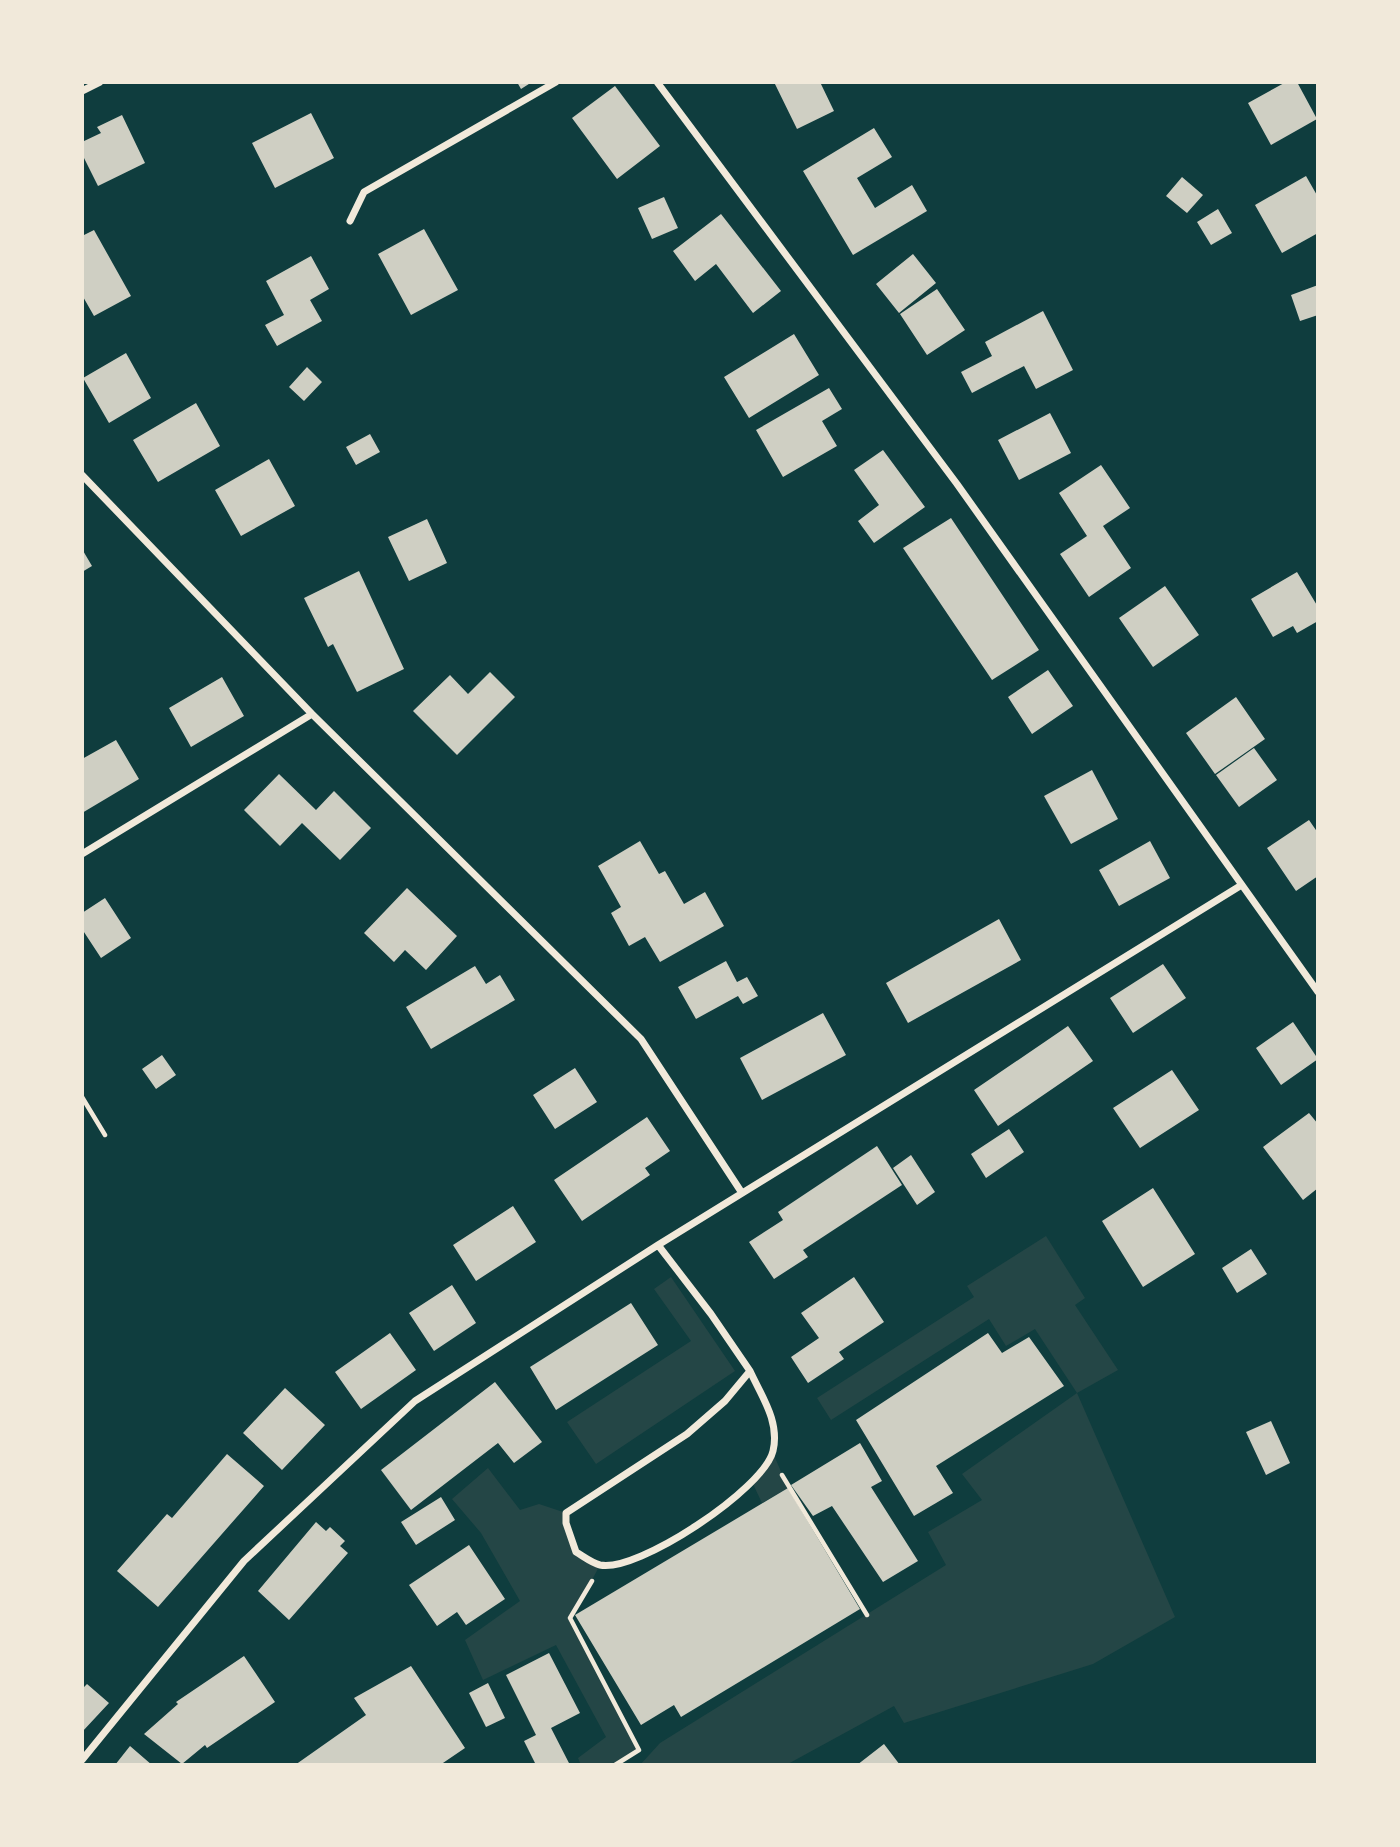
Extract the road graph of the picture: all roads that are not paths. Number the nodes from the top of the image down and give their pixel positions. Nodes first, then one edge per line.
1 (100, 82) edge
2 (556, 82) edge
3 (657, 82) edge
4 (82, 91) edge
5 (350, 221) dead end
6 (82, 475) edge
7 (312, 714) junction
8 (82, 854) edge
9 (1240, 886) junction
10 (1318, 992) edge
11 (742, 1194) junction
12 (658, 1245) junction
13 (750, 1371) junction
14 (82, 1760) edge

1 - 4 street
2 - 5 street
3 - 9 street
6 - 7 street
7 - 8 street
7 - 11 street
9 - 10 street
9 - 11 street
11 - 12 street
12 - 13 street
12 - 14 street
13 - 13 street

